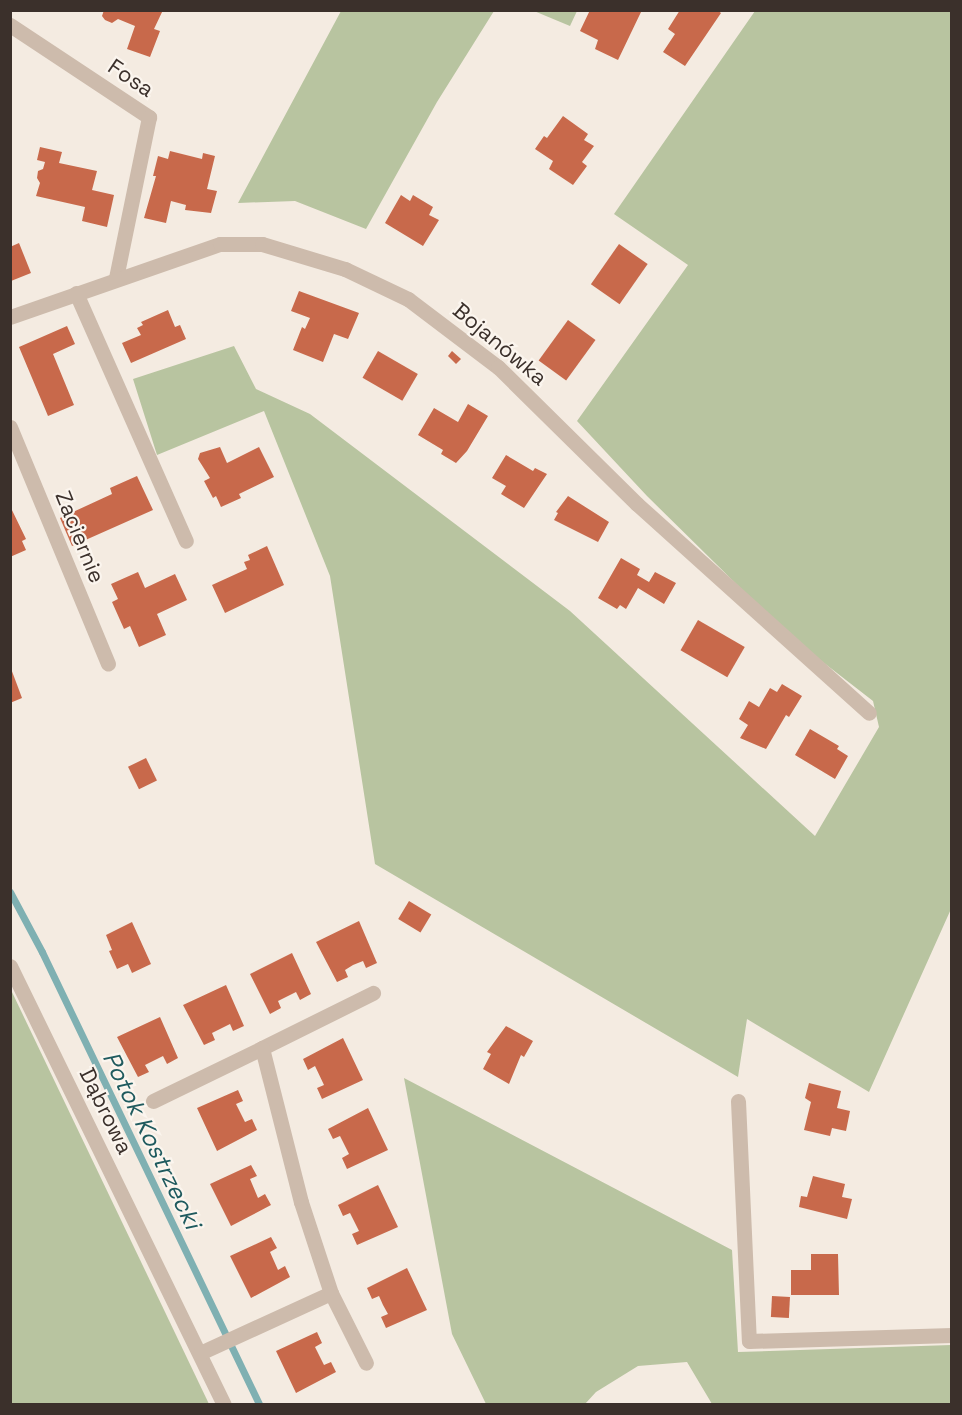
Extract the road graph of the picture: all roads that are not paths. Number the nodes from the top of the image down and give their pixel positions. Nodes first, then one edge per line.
1 (10, 25) edge
2 (116, 278) junction
3 (76, 293) junction
4 (10, 317) edge
5 (10, 427) edge
6 (186, 541) dead end
7 (108, 664) dead end
8 (869, 713) dead end
9 (10, 966) edge
10 (373, 993) dead end
11 (262, 1048) junction
12 (153, 1101) dead end
13 (738, 1101) dead end
14 (331, 1293) junction
15 (951, 1335) edge
16 (200, 1353) junction
17 (366, 1363) dead end
18 (224, 1404) edge

1 - 2 street, Fosa
2 - 3 street, Bojanówka
2 - 8 street, Bojanówka
3 - 4 street, Bojanówka
3 - 6 street
5 - 7 street, Zaciernie
9 - 16 street, Dąbrowa
10 - 11 street
11 - 12 street
11 - 14 street
13 - 15 street
14 - 16 street
14 - 17 street
16 - 18 street, Dąbrowa

